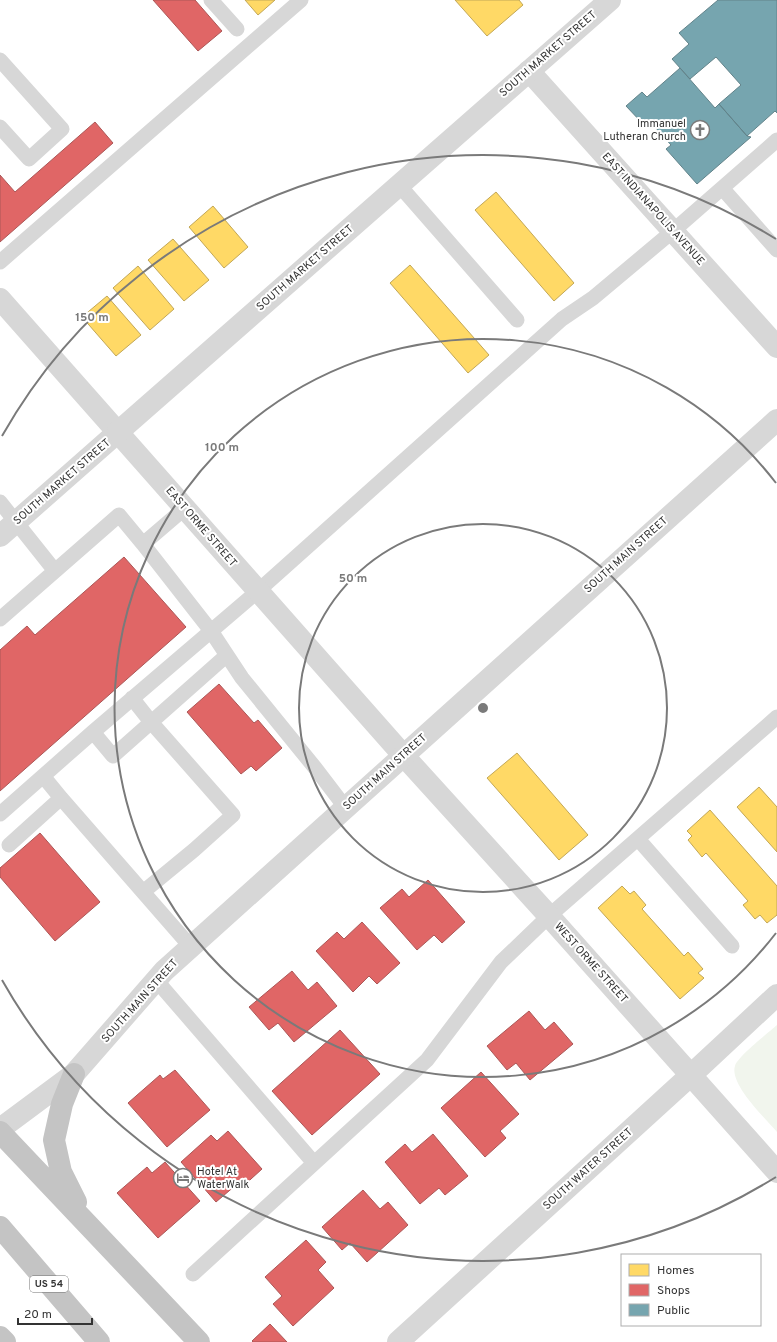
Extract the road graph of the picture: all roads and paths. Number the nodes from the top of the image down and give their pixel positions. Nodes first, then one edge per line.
1 (212, 0) edge
2 (301, 0) edge
3 (610, 0) edge
4 (238, 29) dead end
5 (0, 60) edge
6 (529, 70) junction
7 (0, 127) edge
8 (775, 146) edge
9 (399, 185) junction
10 (722, 188) junction
11 (673, 231) junction
12 (777, 250) edge
13 (0, 262) edge
14 (0, 299) edge
15 (517, 320) dead end
16 (777, 347) edge
17 (777, 420) edge
18 (118, 432) junction
19 (0, 502) edge
20 (185, 508) junction
21 (16, 522) junction
22 (0, 536) edge
23 (144, 544) junction
24 (55, 571) junction
25 (258, 591) junction
26 (0, 619) edge
27 (211, 631) junction
28 (227, 655) junction
29 (132, 698) junction
30 (777, 717) edge
31 (151, 722) junction
32 (93, 732) junction
33 (403, 755) junction
34 (43, 776) junction
35 (61, 798) junction
36 (345, 807) junction
37 (0, 814) edge
38 (638, 839) junction
39 (7, 842) dead end
40 (144, 892) junction
41 (549, 916) junction
42 (732, 946) dead end
43 (191, 947) junction
44 (156, 980) junction
45 (777, 995) edge
46 (74, 1074) junction
47 (691, 1075) junction
48 (0, 1130) edge
49 (314, 1163) junction
50 (777, 1172) edge
51 (89, 1226) junction
52 (0, 1227) edge
53 (193, 1274) dead end
54 (0, 1337) edge
55 (5, 1342) edge
56 (99, 1342) edge
57 (199, 1342) edge
58 (398, 1342) edge

1 - 4 lane
2 - 13 lane
3 - 6 street, SOUTH MARKET STREET
5 - 7 lane
6 - 9 street, SOUTH MARKET STREET
6 - 11 street, EAST INDIANAPOLIS AVENUE
8 - 10 lane
9 - 15 lane
9 - 18 street, SOUTH MARKET STREET
10 - 11 lane
10 - 12 lane
11 - 16 street, EAST INDIANAPOLIS AVENUE
11 - 25 lane
14 - 18 street, EAST ORME STREET
17 - 33 street, SOUTH MAIN STREET
18 - 20 street, EAST ORME STREET
18 - 21 street, SOUTH MARKET STREET
19 - 21 lane
20 - 23 lane
20 - 25 street, EAST ORME STREET
21 - 22 street, SOUTH MARKET STREET
21 - 24 lane
23 - 24 lane
23 - 27 lane
24 - 26 lane
25 - 27 lane
25 - 33 street, EAST ORME STREET
27 - 28 lane
27 - 29 lane
28 - 31 lane
28 - 36 lane
29 - 31 lane
29 - 32 lane
30 - 38 lane
31 - 32 lane
31 - 40 lane
32 - 34 lane
33 - 36 street, SOUTH MAIN STREET
33 - 41 street, WEST ORME STREET
34 - 35 lane
34 - 37 lane
35 - 39 lane
35 - 40 lane
36 - 43 street, SOUTH MAIN STREET
38 - 41 lane
38 - 42 lane
40 - 43 lane
41 - 47 street, WEST ORME STREET
41 - 49 lane
43 - 44 street, SOUTH MAIN STREET
44 - 46 street, SOUTH MAIN STREET
44 - 49 lane
45 - 47 street, SOUTH WATER STREET
46 - 48 street, SOUTH MAIN STREET
46 - 51 highway
47 - 50 street, WEST ORME STREET
47 - 58 street, SOUTH WATER STREET
48 - 51 highway
49 - 53 lane
51 - 57 highway
52 - 56 highway, US 54
54 - 55 highway

